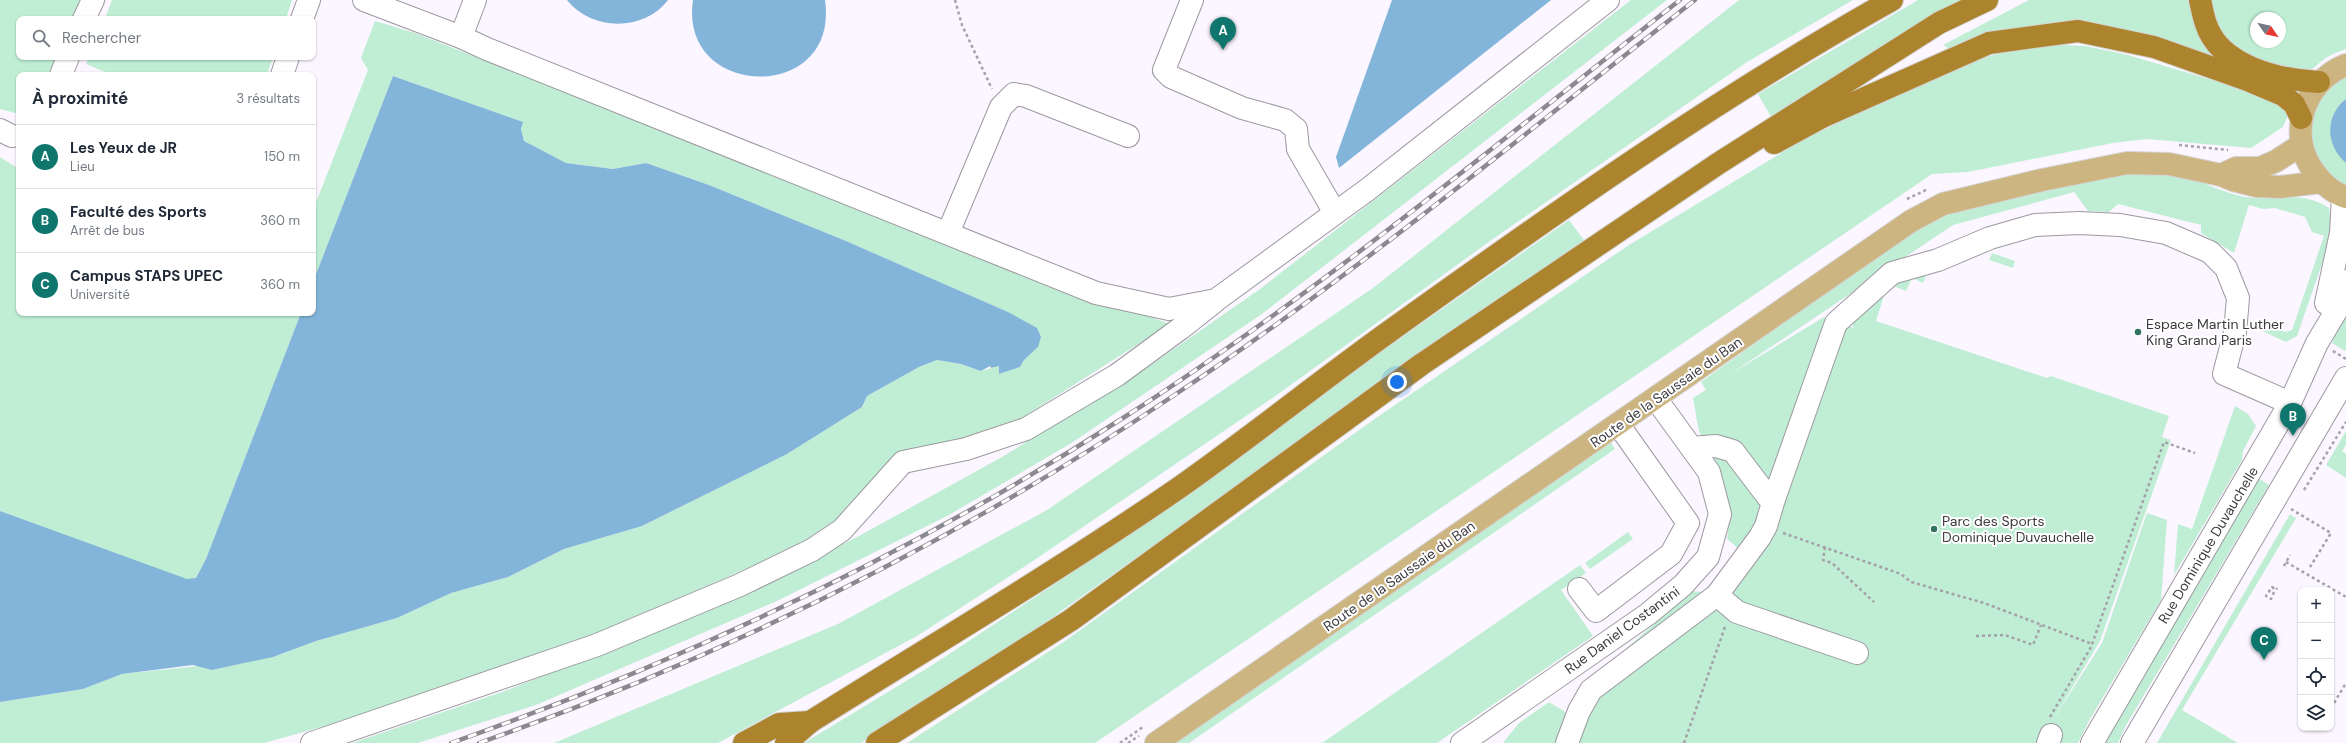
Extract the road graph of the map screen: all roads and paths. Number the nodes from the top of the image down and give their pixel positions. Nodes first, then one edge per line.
1 (93, 0) edge
2 (310, 0) edge
3 (364, 0) edge
4 (475, 0) edge
5 (954, 0) edge
6 (1192, 0) edge
7 (1608, 0) edge
8 (1892, 0) edge
9 (1987, 0) edge
10 (2200, 0) edge
11 (85, 16) edge
12 (303, 16) edge
13 (460, 37) junction
14 (67, 60) edge
15 (287, 60) edge
16 (2346, 65) edge
17 (62, 72) edge
18 (283, 72) edge
19 (2319, 82) junction
20 (1001, 107) junction
21 (2301, 118) junction
22 (1128, 136) dead end
23 (2301, 145) junction
24 (1719, 163) junction
25 (2221, 175) junction
26 (2322, 182) junction
27 (2344, 196) edge
28 (1335, 213) junction
29 (948, 233) junction
30 (2346, 281) edge
31 (1216, 300) junction
32 (2324, 347) junction
33 (2346, 359) edge
34 (2346, 378) edge
35 (1656, 399) junction
36 (2290, 403) junction
37 (1618, 424) junction
38 (1692, 448) junction
39 (2195, 453) dead end
40 (1774, 499) junction
41 (2289, 508) dead end
42 (1781, 533) dead end
43 (1826, 547) junction
44 (2290, 555) dead end
45 (2286, 562) junction
46 (2284, 566) dead end
47 (2310, 567) dead end
48 (2277, 588) dead end
49 (1579, 589) dead end
50 (2274, 592) dead end
51 (1717, 595) junction
52 (2346, 597) edge
53 (1874, 602) dead end
54 (1727, 623) dead end
55 (2041, 625) junction
56 (1976, 636) dead end
57 (2092, 644) junction
58 (1857, 653) dead end
59 (2346, 682) edge
60 (2334, 703) edge
61 (810, 722) junction
62 (2049, 733) edge
63 (312, 743) edge
64 (744, 743) edge
65 (786, 743) edge
66 (877, 743) edge
67 (1156, 743) edge
68 (1462, 743) edge
69 (1566, 743) edge
70 (1684, 743) edge
71 (2092, 743) edge
72 (2132, 743) edge

1 - 11 street
2 - 12 street
3 - 13 street
4 - 13 street
5 - 20 path
6 - 28 street
7 - 28 street
8 - 61 highway
9 - 24 highway
10 - 19 highway
13 - 29 street
14 - 17 street
15 - 18 street
16 - 19 main road
19 - 21 main road
20 - 22 street
20 - 29 street
21 - 23 main road
21 - 24 highway
23 - 25 main road
23 - 26 main road
24 - 66 highway
25 - 26 main road, Route de la Saussaie du Ban
25 - 35 main road, Route de la Saussaie du Ban
26 - 27 main road
27 - 32 street, Rue Dominique Duvauchelle
28 - 31 street
29 - 31 street
30 - 32 street, Rue Dominique Duvauchelle
31 - 63 street
32 - 33 path
32 - 36 street, Rue Dominique Duvauchelle
34 - 72 street
35 - 37 main road, Route de la Saussaie du Ban
35 - 38 street, Rue Daniel Costantini
36 - 40 street
36 - 71 street, Rue Dominique Duvauchelle
37 - 49 street
37 - 67 main road, Route de la Saussaie du Ban
38 - 40 street
38 - 68 street, Rue Daniel Costantini
39 - 57 path
40 - 51 street
41 - 47 path
42 - 43 path
43 - 53 path
43 - 55 path
44 - 45 path
45 - 46 path
45 - 52 path
48 - 50 path
51 - 58 street
51 - 69 street
54 - 70 path
55 - 56 path
55 - 57 path
57 - 62 path
59 - 60 path
61 - 64 highway
61 - 65 highway

